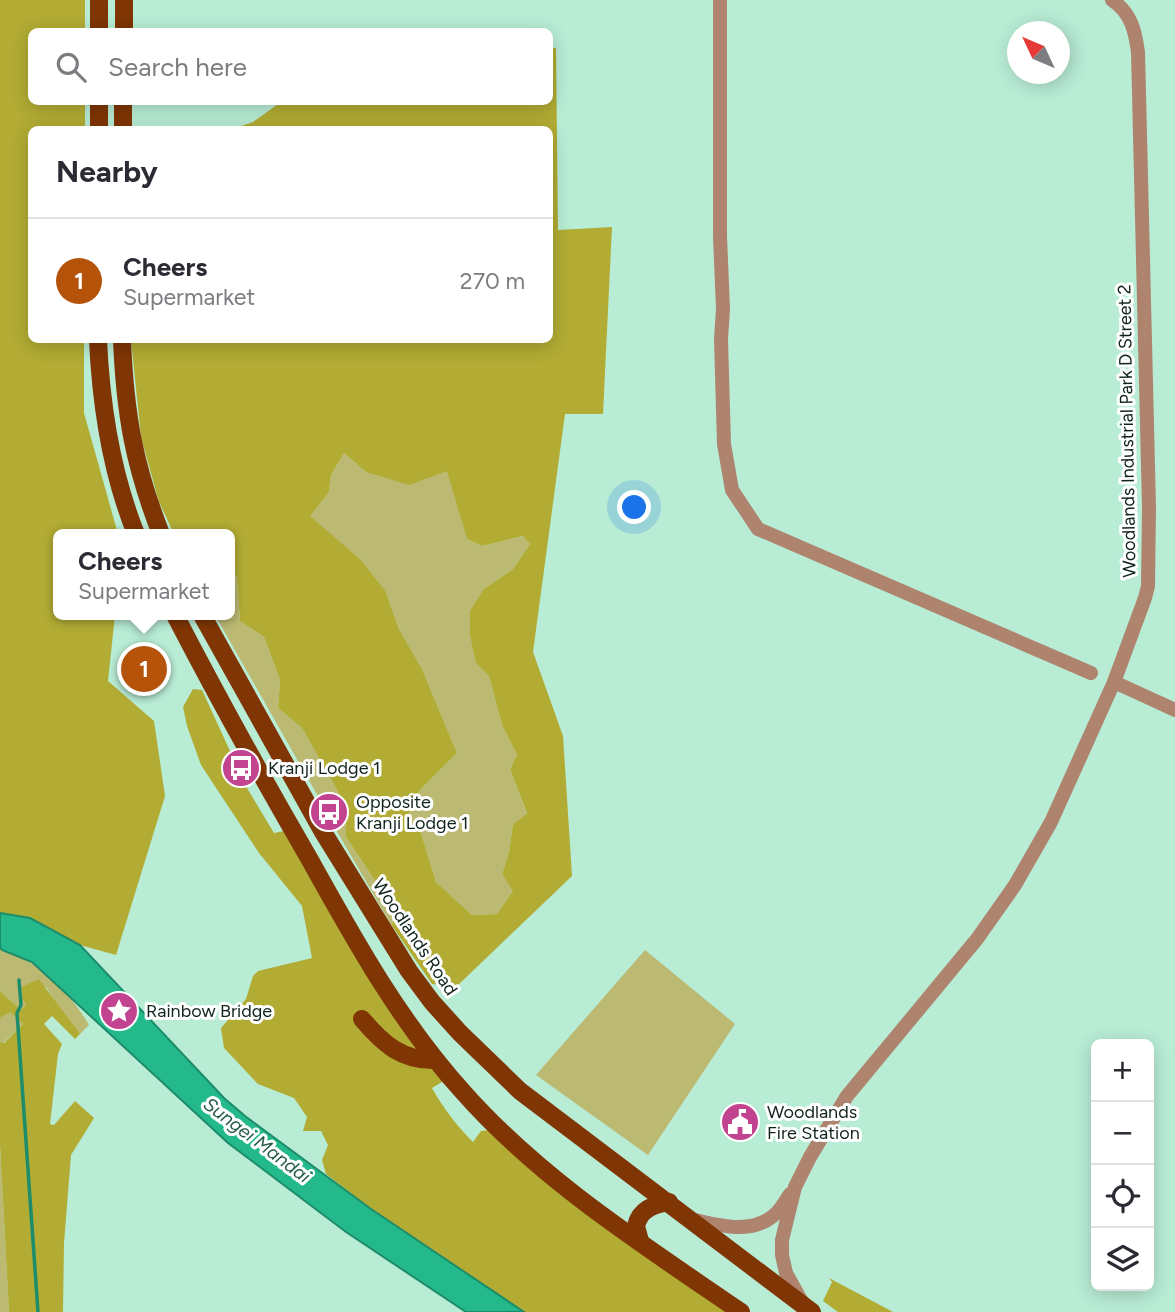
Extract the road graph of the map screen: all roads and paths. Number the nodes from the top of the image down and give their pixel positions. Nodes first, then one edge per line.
1 (99, 0) edge
2 (124, 0) edge
3 (720, 0) edge
4 (1112, 0) edge
5 (99, 28) edge
6 (124, 28) edge
7 (99, 105) edge
8 (123, 105) edge
9 (99, 126) edge
10 (123, 126) edge
11 (99, 343) edge
12 (122, 343) edge
13 (134, 529) edge
14 (159, 529) edge
15 (178, 620) edge
16 (205, 620) edge
17 (1091, 673) dead end
18 (1114, 682) junction
19 (1175, 710) edge
20 (362, 1019) dead end
21 (436, 1060) junction
22 (795, 1187) junction
23 (669, 1202) junction
24 (691, 1219) junction
25 (640, 1241) junction
26 (808, 1309) edge
27 (741, 1312) edge

1 - 5 main road
2 - 6 main road
3 - 17 street
4 - 18 street, Woodlands Industrial Park D Street 2
7 - 9 main road
8 - 10 main road
11 - 13 main road
12 - 14 main road
15 - 21 main road
16 - 23 main road, Woodlands Road
18 - 19 street
18 - 22 street, Woodlands Industrial Park D Street 2
20 - 21 main road
21 - 25 main road
22 - 24 street, Woodlands Industrial Park D Street 2
22 - 26 street, Woodlands Industrial Park D Street 2
23 - 24 main road, Woodlands Road
23 - 25 main road
24 - 26 main road, Woodlands Road
25 - 27 main road

